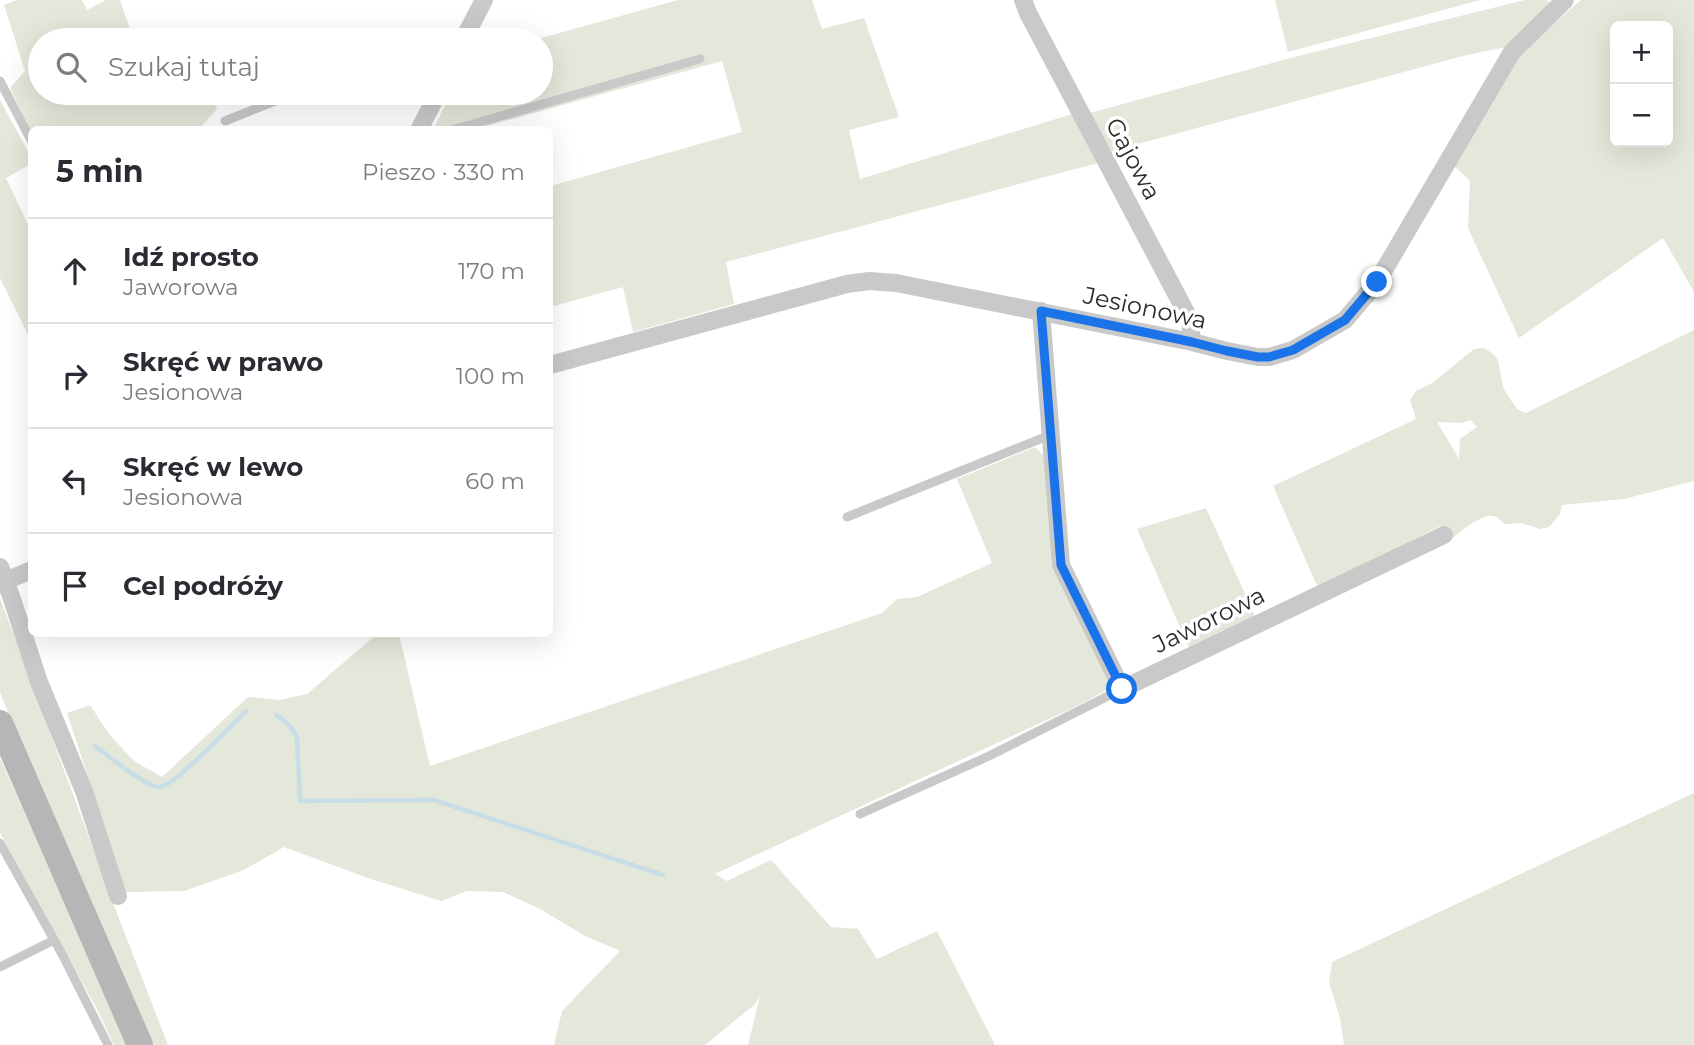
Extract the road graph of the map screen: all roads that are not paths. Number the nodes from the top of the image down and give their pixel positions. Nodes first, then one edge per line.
1 (484, 0) edge
2 (1023, 0) edge
3 (1565, 0) edge
4 (470, 28) edge
5 (700, 59) dead end
6 (0, 81) edge
7 (553, 101) edge
8 (265, 105) edge
9 (432, 105) edge
10 (539, 105) edge
11 (225, 121) dead end
12 (421, 126) edge
13 (466, 126) edge
14 (28, 134) edge
15 (1041, 311) junction
16 (1192, 342) junction
17 (553, 364) edge
18 (1050, 435) junction
19 (846, 517) dead end
20 (1444, 535) dead end
21 (28, 571) edge
22 (2, 577) edge
23 (1122, 689) junction
24 (0, 723) edge
25 (860, 814) dead end
26 (0, 843) edge
27 (118, 895) dead end
28 (54, 940) junction
29 (0, 967) edge
30 (108, 1045) edge
31 (140, 1045) edge

1 - 4 street
2 - 16 street, Gajowa
3 - 16 street, Jesionowa
5 - 7 lane
6 - 14 lane
8 - 11 lane
9 - 12 street
10 - 13 lane
15 - 16 street, Jesionowa
15 - 17 street, Jesionowa
15 - 18 street
18 - 19 lane
18 - 23 street
20 - 23 street, Jaworowa
21 - 22 street
22 - 27 street
23 - 25 lane
24 - 31 main road
26 - 28 lane
28 - 29 lane
28 - 30 lane

